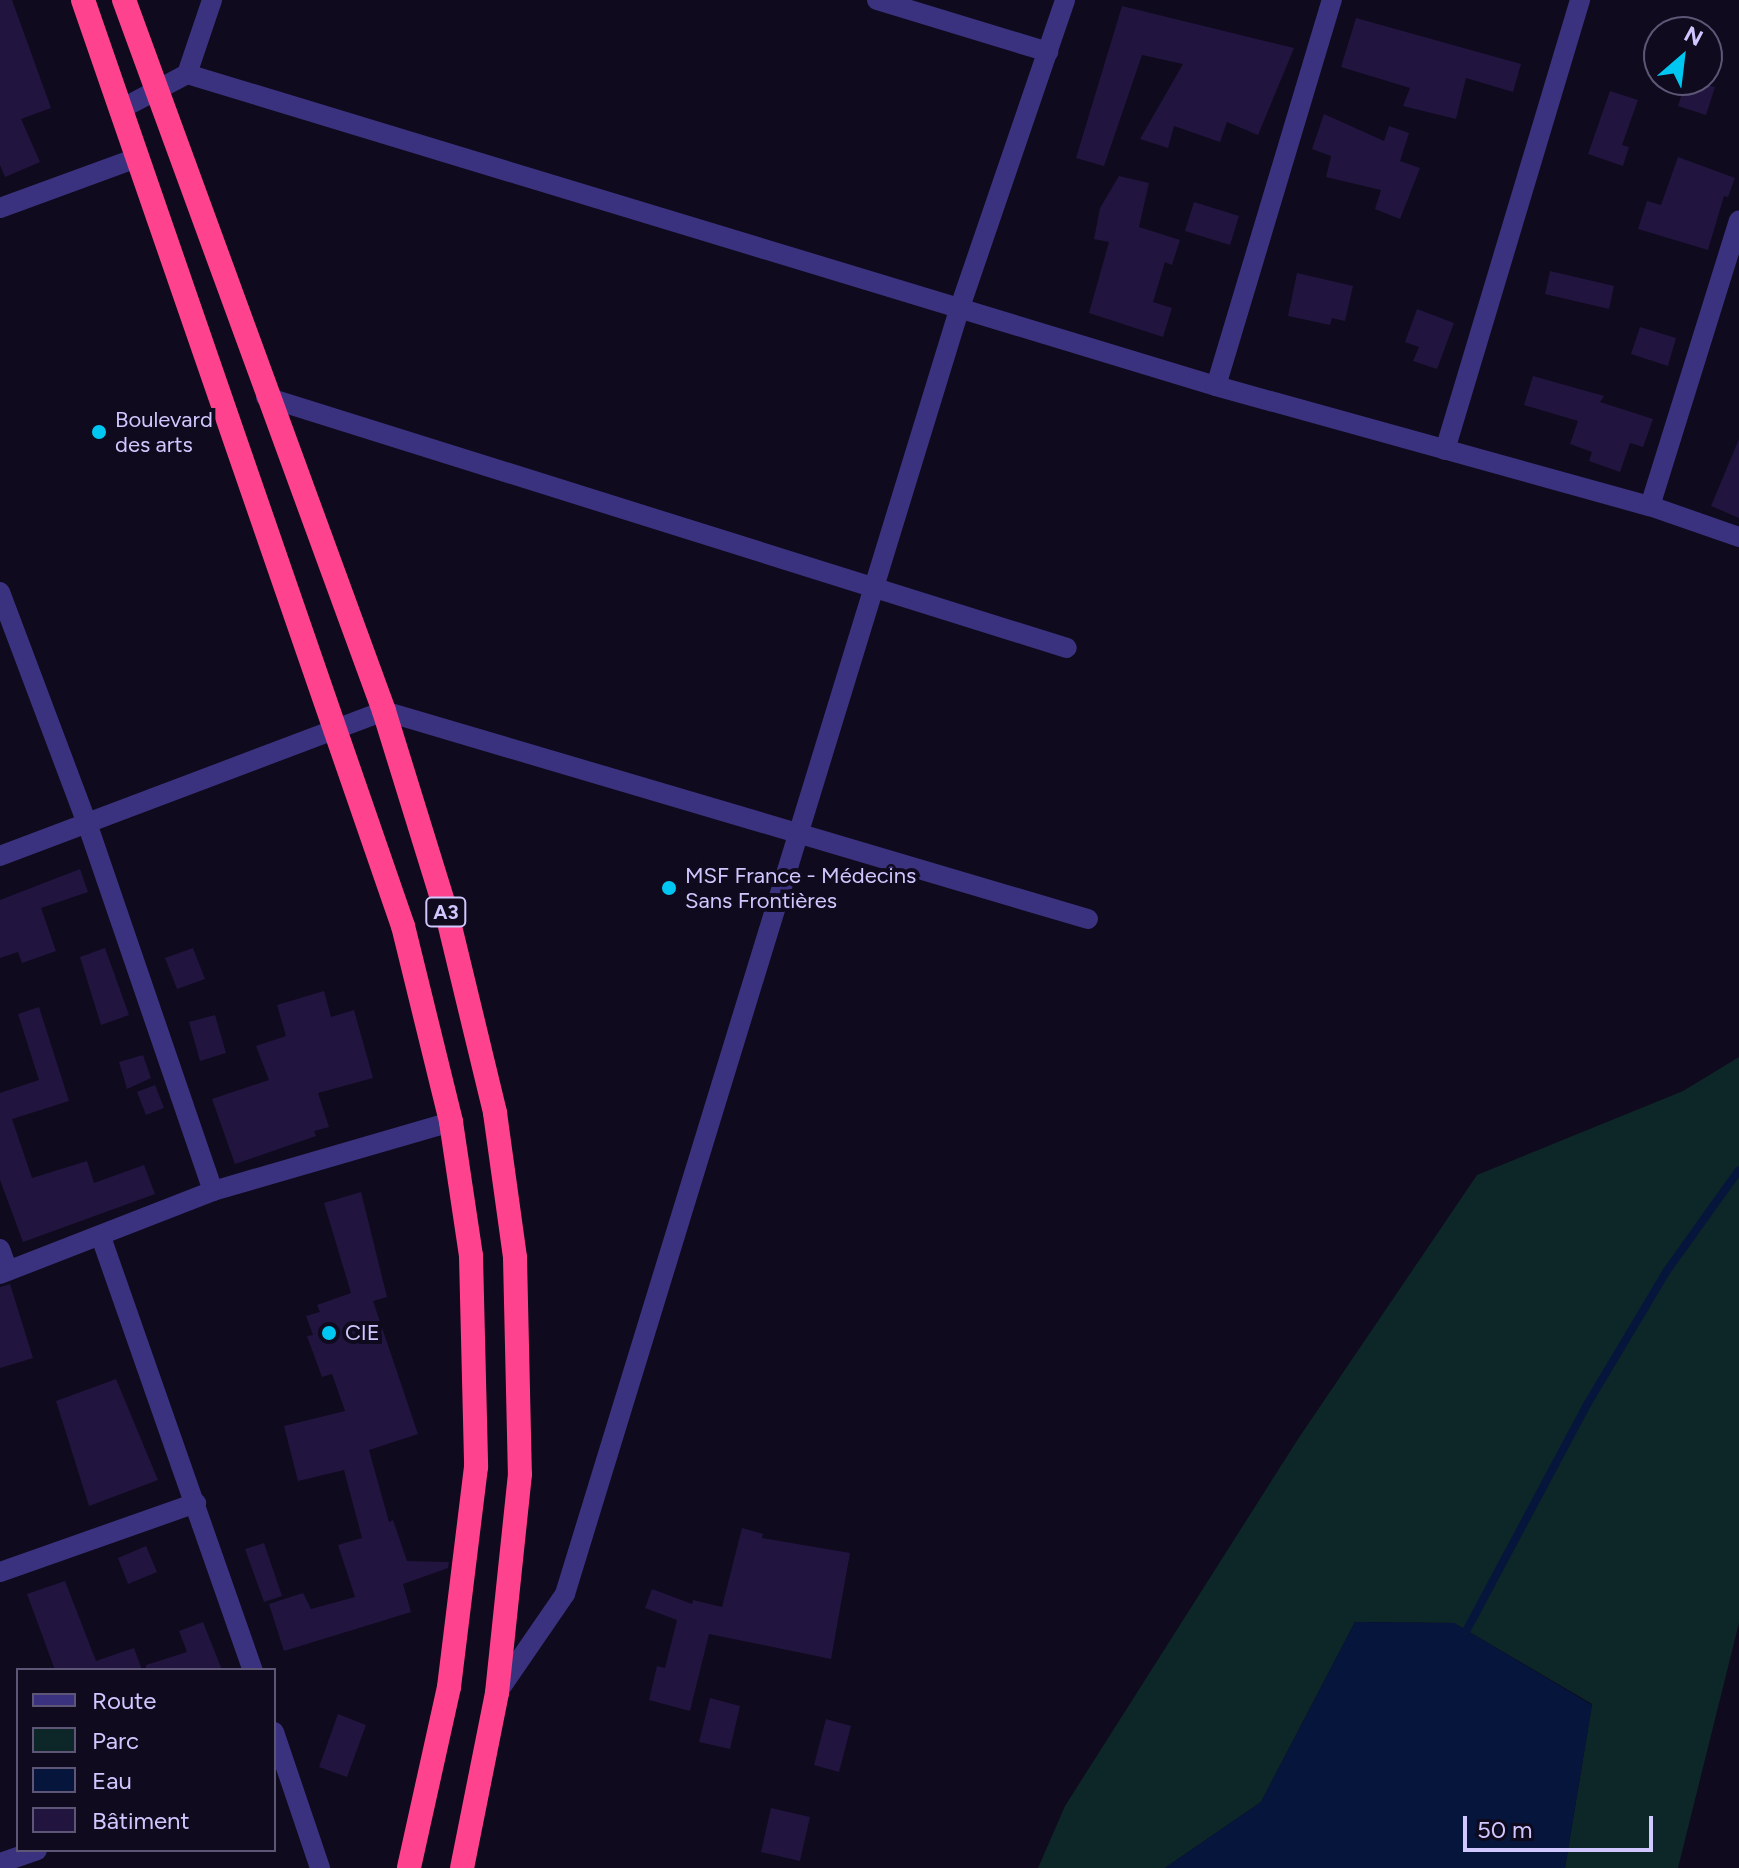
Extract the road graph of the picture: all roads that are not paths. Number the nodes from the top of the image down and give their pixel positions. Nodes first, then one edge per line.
1 (83, 0) edge
2 (124, 0) edge
3 (212, 0) edge
4 (877, 0) edge
5 (1065, 0) edge
6 (1332, 0) edge
7 (1580, 0) edge
8 (1048, 52) junction
9 (187, 74) junction
10 (156, 92) junction
11 (121, 109) junction
12 (139, 157) junction
13 (0, 208) edge
14 (1739, 221) edge
15 (960, 307) junction
16 (1216, 386) junction
17 (266, 397) junction
18 (1445, 450) junction
19 (1650, 506) junction
20 (1739, 537) edge
21 (875, 589) junction
22 (0, 592) edge
23 (1067, 648) dead end
24 (384, 711) junction
25 (334, 728) junction
26 (87, 823) junction
27 (797, 831) junction
28 (0, 856) edge
29 (1088, 919) dead end
30 (451, 1122) junction
31 (213, 1191) junction
32 (101, 1237) junction
33 (0, 1249) edge
34 (4, 1272) edge
35 (196, 1503) junction
36 (0, 1572) edge
37 (252, 1668) edge
38 (497, 1693) junction
39 (279, 1764) edge
40 (31, 1852) edge
41 (0, 1863) edge
42 (320, 1868) edge
43 (409, 1868) edge
44 (462, 1868) edge

1 - 11 highway, A3
2 - 10 highway, A3
3 - 9 street
4 - 8 street
5 - 8 street
6 - 16 street
7 - 18 street
8 - 15 street
9 - 10 street
9 - 15 street
10 - 11 street
10 - 17 highway, A3
11 - 12 highway, A3
12 - 13 street
12 - 25 highway, A3
14 - 19 street
15 - 16 street
15 - 21 street
16 - 18 street
17 - 21 street
17 - 24 highway, A3
18 - 19 street
19 - 20 street
21 - 23 street
21 - 27 street
22 - 26 street
24 - 25 street
24 - 27 street
24 - 38 highway, A3
25 - 26 street
25 - 30 highway, A3
26 - 28 street
26 - 31 street
27 - 29 street
27 - 38 street
30 - 31 street
30 - 43 highway, A3
31 - 32 street
32 - 34 street
32 - 35 street
33 - 34 street
35 - 36 street
35 - 37 street
38 - 44 highway, A3
39 - 42 street
40 - 41 street

